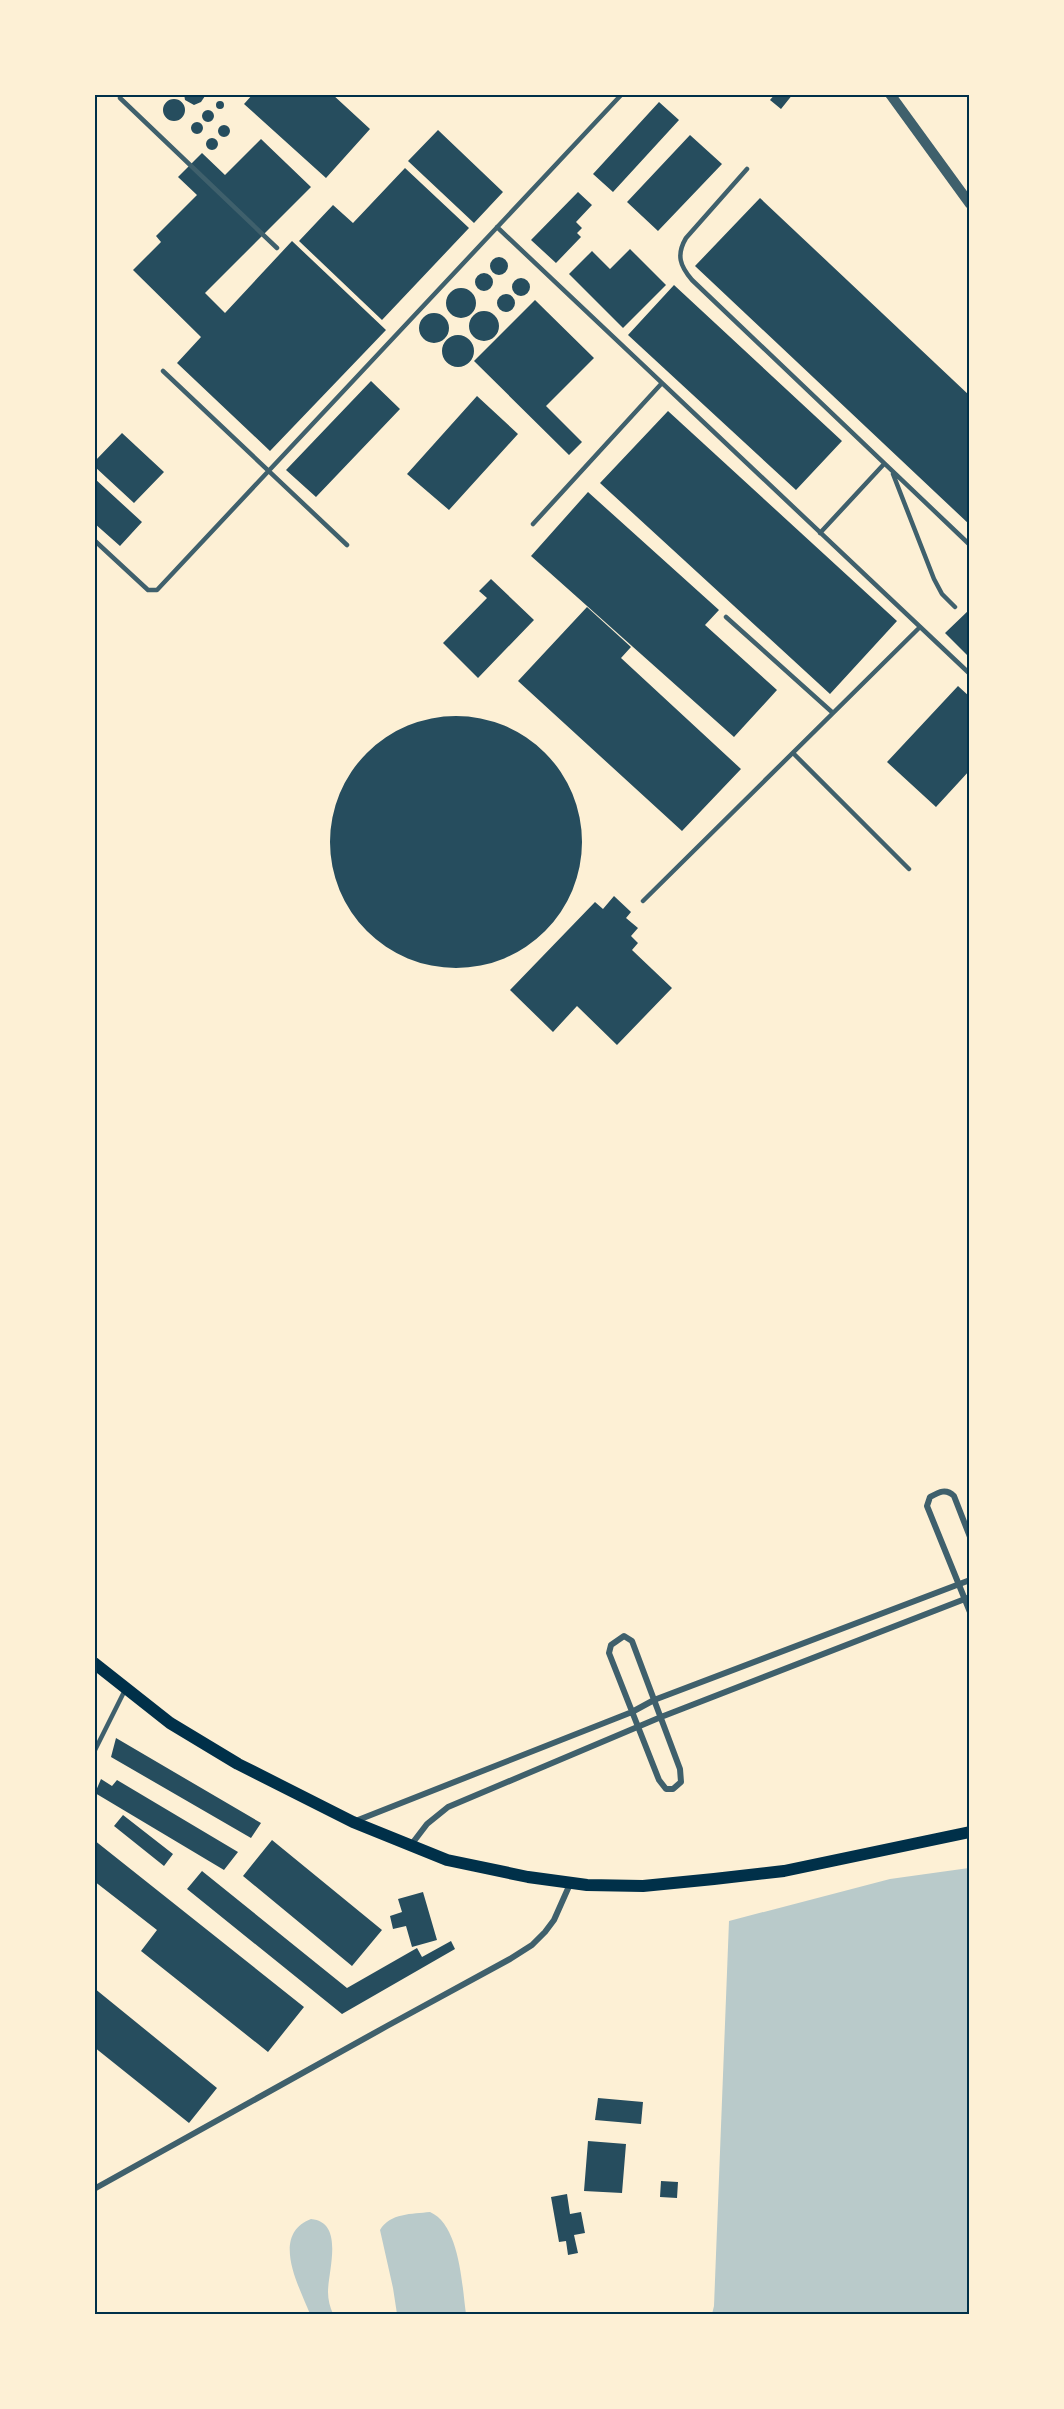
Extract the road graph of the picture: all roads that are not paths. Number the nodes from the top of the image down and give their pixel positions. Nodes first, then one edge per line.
1 (622, 94) edge
2 (890, 94) edge
3 (120, 98) dead end
4 (747, 169) dead end
5 (969, 204) edge
6 (497, 227) junction
7 (277, 248) dead end
8 (163, 371) dead end
9 (662, 383) junction
10 (884, 464) junction
11 (270, 470) junction
12 (891, 471) junction
13 (533, 524) dead end
14 (820, 532) junction
15 (94, 540) edge
16 (347, 545) dead end
17 (969, 545) edge
18 (955, 607) dead end
19 (726, 617) dead end
20 (920, 627) junction
21 (969, 674) edge
22 (833, 713) junction
23 (793, 753) junction
24 (909, 869) dead end
25 (643, 901) dead end
26 (969, 1537) edge
27 (969, 1580) edge
28 (958, 1585) junction
29 (967, 1598) edge
30 (969, 1611) edge
31 (94, 1663) edge
32 (125, 1690) junction
33 (654, 1700) junction
34 (632, 1712) junction
35 (661, 1717) junction
36 (639, 1726) junction
37 (94, 1752) edge
38 (353, 1821) junction
39 (969, 1832) edge
40 (411, 1845) junction
41 (571, 1883) junction
42 (94, 2189) edge

1 - 6 lane
2 - 5 street
3 - 7 lane
4 - 10 lane
6 - 9 lane
6 - 11 lane
8 - 11 lane
9 - 13 lane
9 - 14 lane
10 - 12 lane
10 - 14 lane
11 - 15 lane
11 - 16 lane
12 - 17 lane
12 - 18 lane
14 - 20 lane
19 - 22 lane
20 - 21 lane
20 - 22 lane
22 - 23 lane
23 - 24 lane
23 - 25 lane
26 - 28 street
27 - 28 street
28 - 29 street
28 - 33 street
29 - 30 street
29 - 35 street
31 - 32 main road
32 - 37 lane
32 - 38 main road
33 - 34 street
33 - 34 street
33 - 35 street
34 - 36 street
34 - 38 street
35 - 36 street
35 - 36 street
36 - 40 street
38 - 40 main road
39 - 41 main road
40 - 41 main road
41 - 42 street

